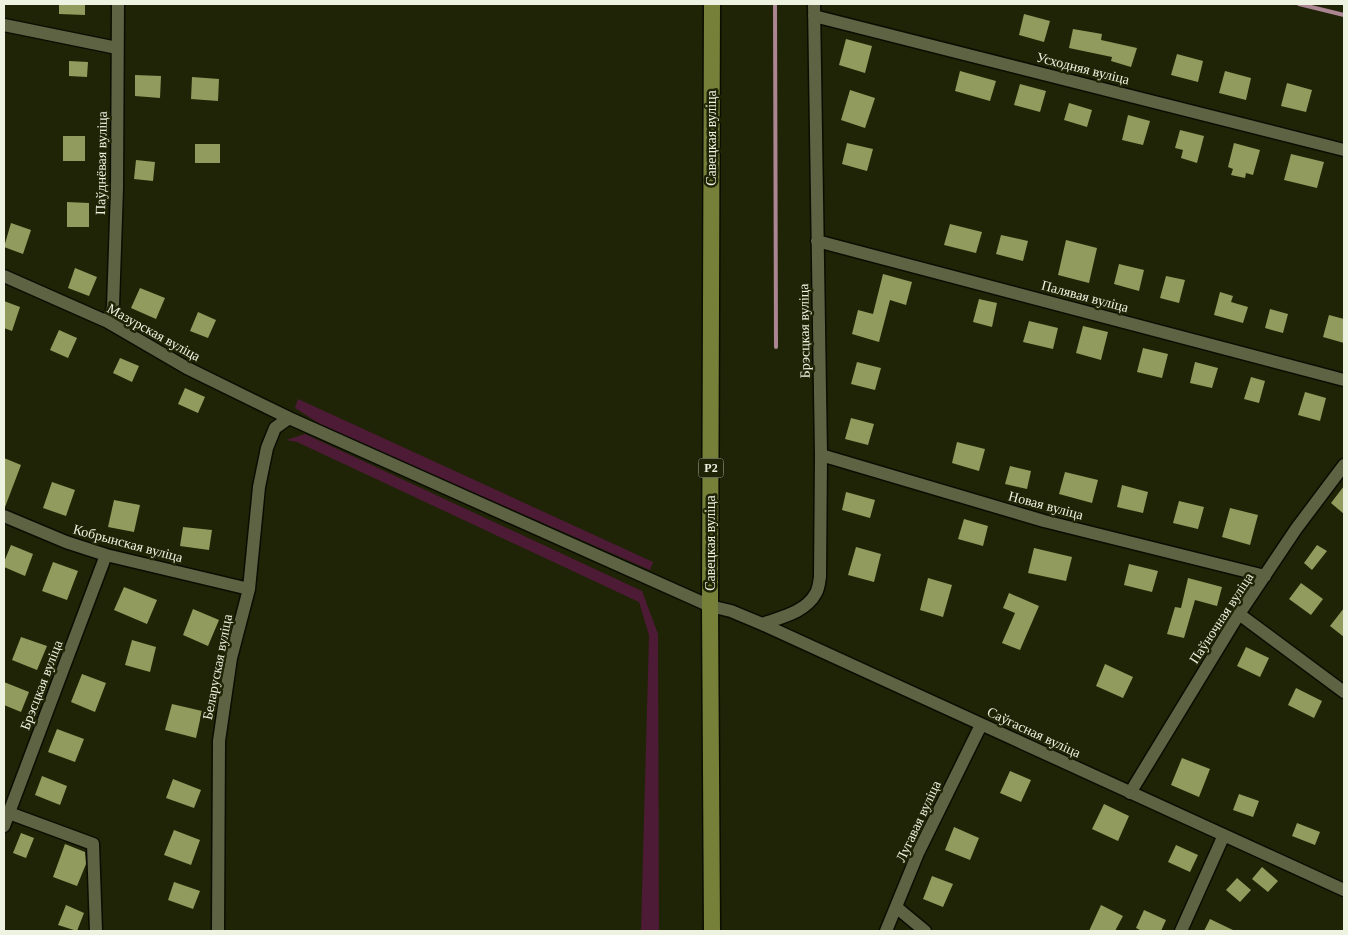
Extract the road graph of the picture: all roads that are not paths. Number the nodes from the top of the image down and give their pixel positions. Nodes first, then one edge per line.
1 (118, 4) edge
2 (712, 4) edge
3 (814, 10) edge
4 (4, 25) edge
5 (117, 48) junction
6 (1344, 150) edge
7 (817, 241) junction
8 (4, 276) edge
9 (108, 322) junction
10 (1344, 380) edge
11 (289, 418) junction
12 (821, 455) junction
13 (1344, 465) edge
14 (4, 516) edge
15 (106, 554) junction
16 (1265, 576) junction
17 (248, 589) junction
18 (710, 606) junction
19 (1239, 614) junction
20 (762, 624) junction
21 (1344, 692) edge
22 (981, 725) junction
23 (1130, 793) junction
24 (9, 813) junction
25 (4, 826) edge
26 (1224, 835) junction
27 (1344, 890) edge
28 (896, 907) junction
29 (96, 931) edge
30 (218, 931) edge
31 (712, 931) edge
32 (886, 931) edge
33 (925, 931) edge
34 (1181, 931) edge

1 - 5 street, Паўднёвая вуліца
2 - 18 main road, Савецкая вуліца / Р2
3 - 6 street, Усходняя вуліца
3 - 7 street, Брэсцкая вуліца
4 - 5 street
5 - 9 street, Паўднёвая вуліца
7 - 10 street, Палявая вуліца
7 - 12 street, Брэсцкая вуліца
8 - 9 street, Мазурская вуліца
9 - 11 street, Мазурская вуліца
11 - 17 street, Беларуская вуліца
11 - 18 street, Мазурская вуліца
12 - 16 street, Новая вуліца
12 - 20 street, Брэсцкая вуліца
13 - 16 street, Паўночная вуліца
14 - 15 street, Кобрынская вуліца
15 - 17 street, Кобрынская вуліца
15 - 24 street, Брэсцкая вуліца
16 - 19 street, Паўночная вуліца
17 - 30 street, Беларуская вуліца
18 - 20 street, Саўгасная вуліца
18 - 31 main road, Савецкая вуліца / Р2
19 - 21 street
19 - 23 street, Паўночная вуліца
20 - 22 street, Саўгасная вуліца
22 - 23 street, Саўгасная вуліца
22 - 28 street, Лугавая вуліца
23 - 26 street, Саўгасная вуліца
24 - 25 street, Брэсцкая вуліца
24 - 29 street
26 - 27 street, Саўгасная вуліца
26 - 34 street
28 - 32 street, Лугавая вуліца
28 - 33 street

